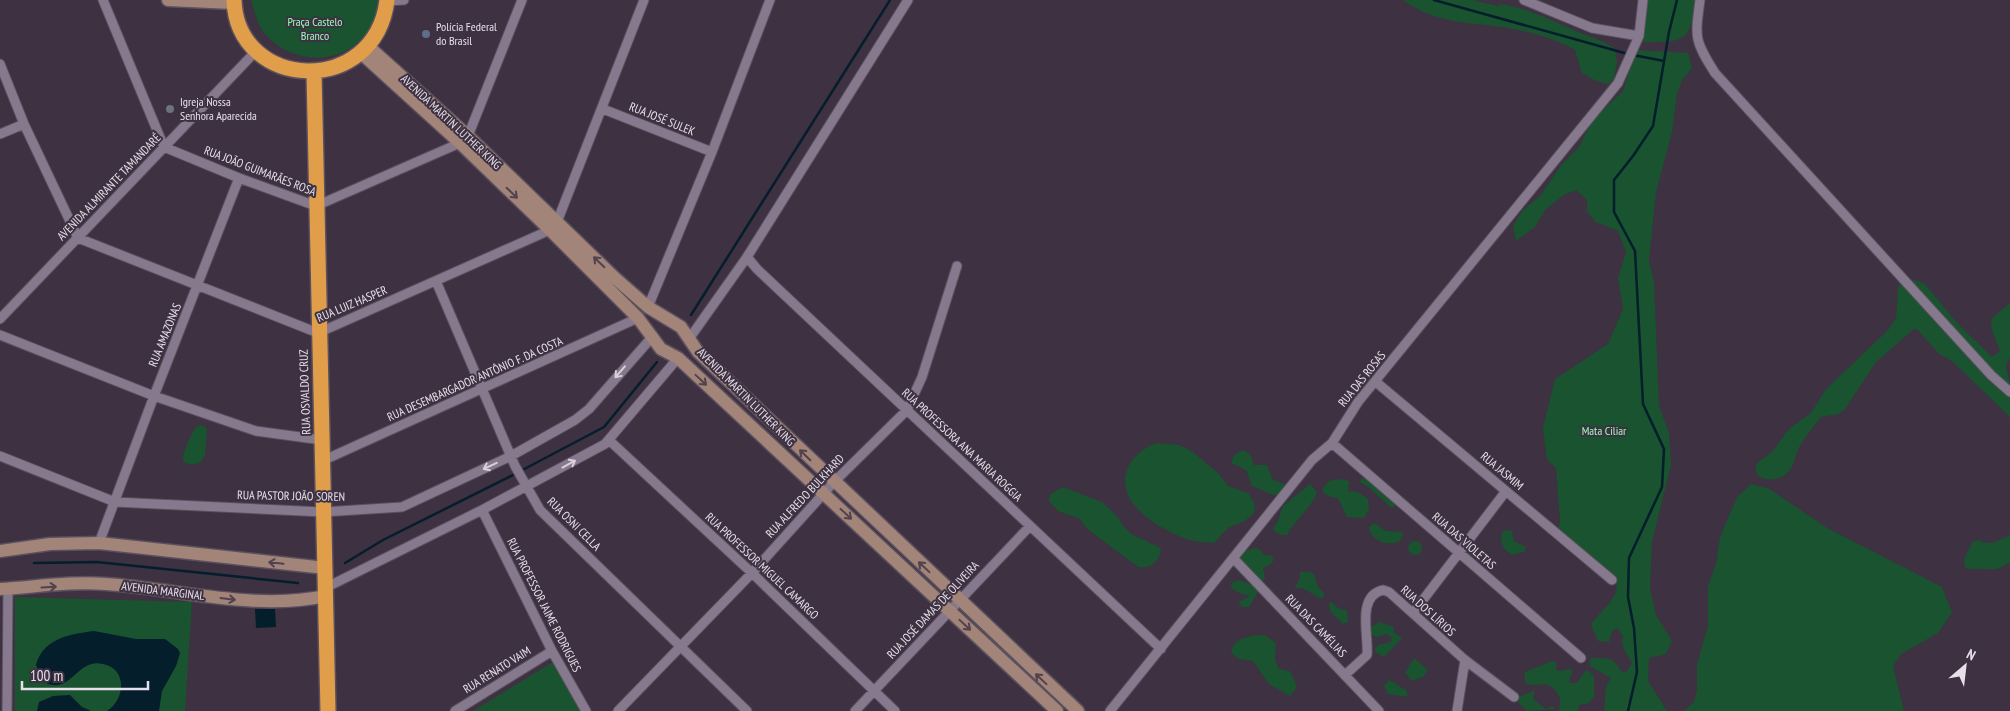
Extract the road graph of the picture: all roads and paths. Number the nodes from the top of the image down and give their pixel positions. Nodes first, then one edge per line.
1 (103, 0) edge
2 (168, 0) edge
3 (387, 0) edge
4 (404, 0) edge
5 (522, 0) edge
6 (644, 0) edge
7 (770, 0) edge
8 (908, 0) edge
9 (1524, 0) edge
10 (1643, 0) edge
11 (1700, 0) edge
12 (234, 1) edge
13 (1639, 36) junction
14 (257, 50) junction
15 (364, 50) junction
16 (0, 64) edge
17 (314, 72) junction
18 (603, 109) junction
19 (24, 124) junction
20 (0, 134) edge
21 (464, 140) junction
22 (164, 147) junction
23 (712, 152) junction
24 (238, 178) junction
25 (316, 206) junction
26 (554, 226) junction
27 (78, 238) junction
28 (747, 257) junction
29 (957, 266) dead end
30 (436, 281) junction
31 (611, 282) junction
32 (198, 285) junction
33 (648, 307) junction
34 (0, 318) edge
35 (638, 318) junction
36 (668, 320) junction
37 (318, 333) junction
38 (0, 335) edge
39 (652, 336) junction
40 (690, 339) junction
41 (678, 358) junction
42 (1376, 382) junction
43 (482, 389) junction
44 (2010, 392) edge
45 (154, 396) junction
46 (758, 409) junction
47 (907, 410) junction
48 (746, 421) junction
49 (322, 440) junction
50 (610, 441) junction
51 (1332, 443) junction
52 (0, 456) edge
53 (511, 456) junction
54 (322, 461) junction
55 (834, 482) junction
56 (524, 485) junction
57 (1506, 490) junction
58 (824, 493) junction
59 (115, 502) junction
60 (482, 510) junction
61 (323, 512) junction
62 (1030, 526) junction
63 (100, 543) junction
64 (0, 551) edge
65 (1459, 553) junction
66 (1234, 559) junction
67 (325, 568) junction
68 (752, 573) junction
69 (1612, 580) dead end
70 (4, 589) edge
71 (325, 592) junction
72 (959, 600) junction
73 (950, 610) junction
74 (1413, 613) junction
75 (680, 646) junction
76 (1161, 649) junction
77 (552, 651) junction
78 (1581, 658) dead end
79 (1465, 660) junction
80 (1345, 675) junction
81 (875, 690) junction
82 (1514, 697) dead end
83 (7, 711) edge
84 (328, 711) edge
85 (455, 711) edge
86 (586, 711) edge
87 (618, 711) edge
88 (747, 711) edge
89 (855, 711) edge
90 (895, 711) edge
91 (1057, 711) edge
92 (1078, 711) edge
93 (1110, 711) edge
94 (1379, 711) edge
95 (1457, 711) edge

1 - 22 street
2 - 12 main road
3 - 4 street
3 - 15 highway
5 - 21 street
6 - 18 street
7 - 23 street
8 - 28 street
9 - 13 street
10 - 13 street, RUA DAS ROSAS
11 - 44 street
12 - 14 highway
13 - 42 street, RUA DAS ROSAS
14 - 17 highway
14 - 22 street, AVENIDA ALMIRANTE TAMANDARÉ
15 - 17 highway
15 - 21 main road, AVENIDA MARTIN LUTHER KING
16 - 19 street
17 - 25 highway, RUA OSVALDO CRUZ
18 - 23 street, RUA JOSÉ SULEK
18 - 26 street
19 - 20 street
19 - 27 street
21 - 25 street, RUA JOÃO GUIMARÃES ROSA
21 - 26 main road, AVENIDA MARTIN LUTHER KING
22 - 24 street, RUA JOÃO GUIMARÃES ROSA
22 - 27 street, AVENIDA ALMIRANTE TAMANDARÉ
23 - 33 street
24 - 25 street, RUA JOÃO GUIMARÃES ROSA
24 - 32 street, RUA AMAZONAS
25 - 37 highway, RUA OSVALDO CRUZ
26 - 30 street, RUA LUIZ HASPER
26 - 31 main road, AVENIDA MARTIN LUTHER KING
27 - 32 street, RUA LUIZ HASPER
27 - 34 street, AVENIDA ALMIRANTE TAMANDARÉ
28 - 40 street
28 - 47 street, RUA PROFESSORA ANA MARIA ROGGIA
29 - 47 street, RUA ALFREDO BULKHARD
30 - 37 street, RUA LUIZ HASPER
30 - 43 street, RUA OSNI CELLA
31 - 33 main road, AVENIDA MARTIN LUTHER KING
31 - 35 main road, AVENIDA MARTIN LUTHER KING
32 - 37 street, RUA LUIZ HASPER
32 - 45 street, RUA AMAZONAS
33 - 36 main road, AVENIDA MARTIN LUTHER KING
35 - 39 main road, AVENIDA MARTIN LUTHER KING
35 - 43 street, RUA DESEMBARGADOR ANTÔNIO F. DA COSTA
36 - 39 main road
36 - 40 main road, AVENIDA MARTIN LUTHER KING
37 - 49 highway, RUA OSVALDO CRUZ
38 - 45 street
39 - 41 main road, AVENIDA MARTIN LUTHER KING
39 -> 53 street, RUA PASTOR JOÃO SOREN
40 - 41 main road
40 - 46 main road, AVENIDA MARTIN LUTHER KING
41 -> 48 main road, AVENIDA MARTIN LUTHER KING
41 - 50 street
42 - 51 street, RUA DAS ROSAS
42 - 57 street, RUA JASMIM
43 - 53 street, RUA OSNI CELLA
43 - 54 street, RUA DESEMBARGADOR ANTÔNIO F. DA COSTA
45 - 49 street
45 - 59 street, RUA AMAZONAS
46 - 48 main road
55 -> 46 main road, AVENIDA MARTIN LUTHER KING
47 - 55 street, RUA ALFREDO BULKHARD
47 - 62 street, RUA PROFESSORA ANA MARIA ROGGIA
48 - 58 main road, AVENIDA MARTIN LUTHER KING
49 - 54 highway, RUA OSVALDO CRUZ
56 -> 50 street
50 - 68 street, RUA PROFESSOR MIGUEL CAMARGO
51 - 65 street, RUA DAS VIOLETAS
51 - 66 street, RUA DAS ROSAS
52 - 59 street, RUA PASTOR JOÃO SOREN
53 - 56 street, RUA OSNI CELLA
53 -> 61 street, RUA PASTOR JOÃO SOREN
54 - 61 highway, RUA OSVALDO CRUZ
55 - 58 street, RUA ALFREDO BULKHARD
72 -> 55 main road, AVENIDA MARTIN LUTHER KING
56 - 60 street
56 - 75 street, RUA OSNI CELLA
57 - 65 street
57 - 69 street, RUA JASMIM
58 - 68 street, RUA ALFREDO BULKHARD
58 -> 73 main road, AVENIDA MARTIN LUTHER KING
59 - 61 street, RUA PASTOR JOÃO SOREN
59 - 63 street, RUA AMAZONAS
60 - 71 street
60 - 77 street, RUA PROFESSOR JAIME RODRIGUES
61 - 67 highway, RUA OSVALDO CRUZ
62 - 72 street, RUA JOSÉ DAMAS DE OLIVEIRA
62 - 76 street, RUA PROFESSORA ANA MARIA ROGGIA
63 - 64 main road
67 -> 63 main road
65 - 74 street
65 - 78 street, RUA DAS VIOLETAS
66 - 76 street, RUA DAS ROSAS
66 - 80 street, RUA DAS CAMÉLIAS
67 - 71 highway, RUA OSVALDO CRUZ
68 - 75 street, RUA ALFREDO BULKHARD
68 - 81 street, RUA PROFESSOR MIGUEL CAMARGO
70 -> 71 main road, AVENIDA MARGINAL
70 - 83 street
71 - 84 highway, RUA OSVALDO CRUZ
72 - 73 street, RUA JOSÉ DAMAS DE OLIVEIRA
92 -> 72 main road, AVENIDA MARTIN LUTHER KING
73 - 81 street, RUA JOSÉ DAMAS DE OLIVEIRA
73 -> 91 main road, AVENIDA MARTIN LUTHER KING
74 - 79 street, RUA DOS LÍRIOS
74 - 80 street, RUA DOS LÍRIOS
75 - 87 street, RUA ALFREDO BULKHARD
75 - 88 street, RUA OSNI CELLA
76 - 93 street, RUA DAS ROSAS
77 - 85 street, RUA RENATO VAIM
77 - 86 street, RUA PROFESSOR JAIME RODRIGUES
79 - 82 street, RUA DOS LÍRIOS
79 - 95 street
80 - 94 street, RUA DAS CAMÉLIAS
81 - 89 street, RUA JOSÉ DAMAS DE OLIVEIRA
81 - 90 street, RUA PROFESSOR MIGUEL CAMARGO

